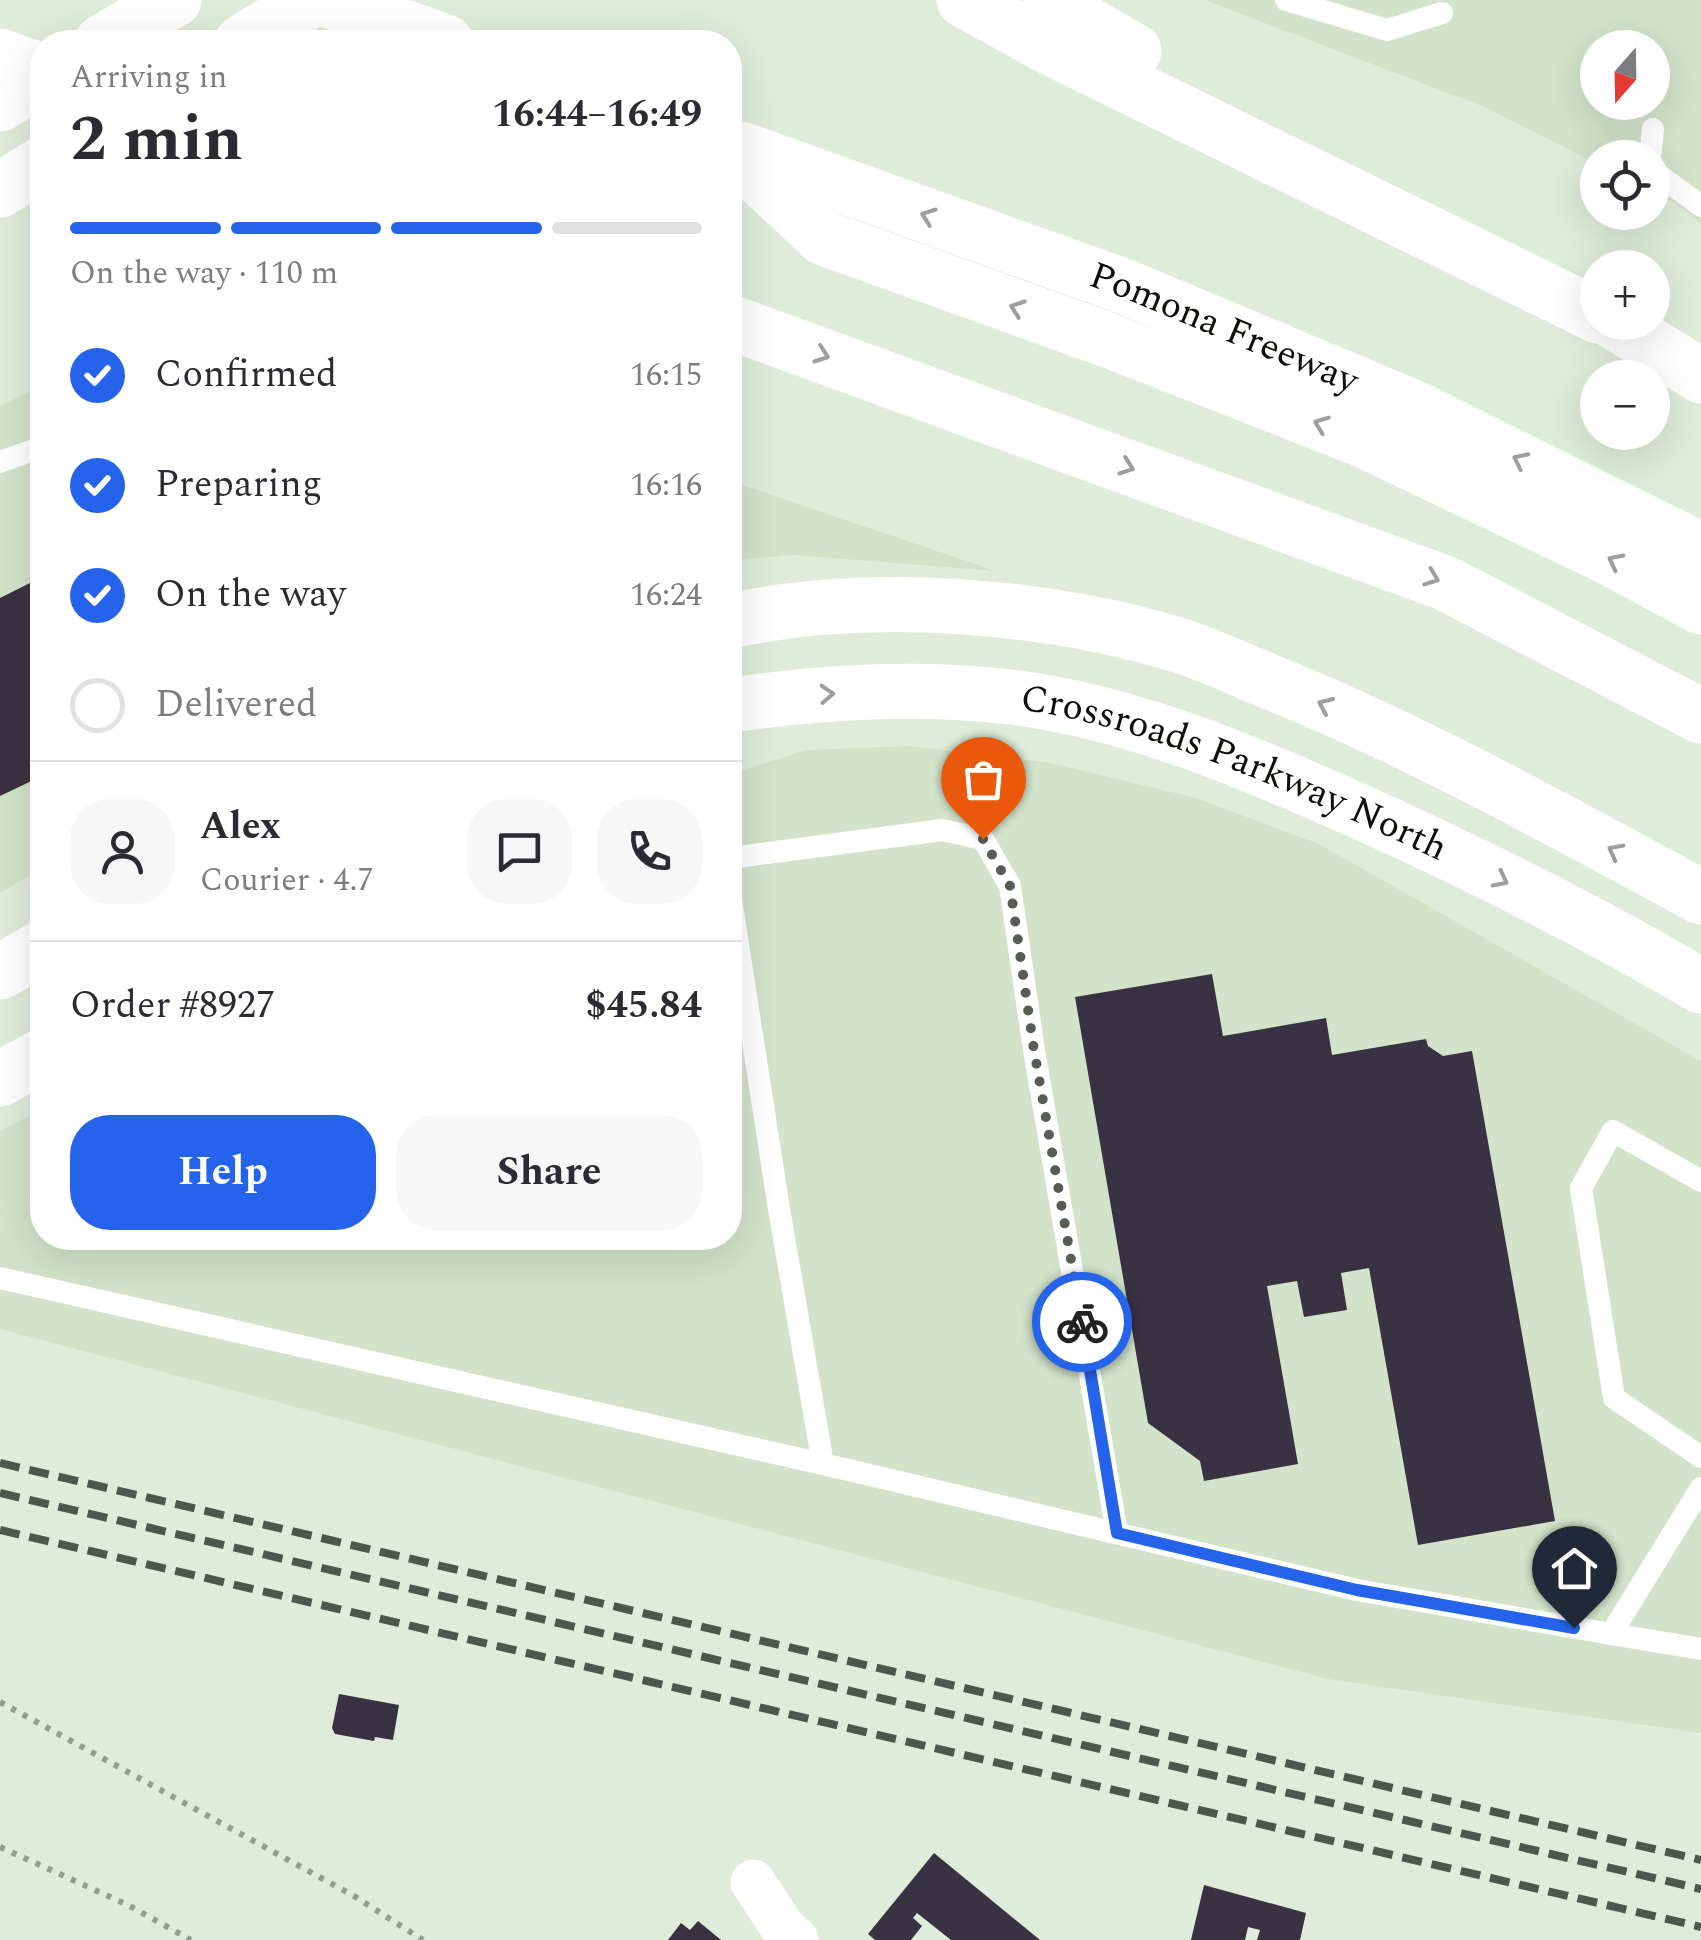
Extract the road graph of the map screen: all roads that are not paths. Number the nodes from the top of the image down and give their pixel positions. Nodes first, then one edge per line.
1 (174, 0) edge
2 (312, 0) edge
3 (328, 0) edge
4 (964, 0) edge
5 (1051, 0) edge
6 (1286, 0) edge
7 (1339, 0) edge
8 (1442, 13) dead end
9 (1372, 26) junction
10 (123, 30) edge
11 (262, 30) edge
12 (412, 30) edge
13 (0, 56) edge
14 (30, 70) edge
15 (30, 83) edge
16 (0, 104) edge
17 (1654, 129) dead end
18 (1652, 140) edge
19 (742, 152) edge
20 (742, 159) edge
21 (30, 171) edge
22 (1670, 183) edge
23 (0, 190) edge
24 (1701, 206) edge
25 (1580, 304) edge
26 (1580, 307) edge
27 (742, 326) edge
28 (1641, 340) edge
29 (1701, 376) edge
30 (30, 451) edge
31 (0, 462) edge
32 (1701, 550) edge
33 (1701, 607) edge
34 (742, 619) edge
35 (742, 703) edge
36 (1701, 716) edge
37 (742, 856) edge
38 (1701, 896) edge
39 (30, 955) edge
40 (742, 967) edge
41 (0, 972) edge
42 (1701, 986) edge
43 (30, 1062) edge
44 (0, 1078) edge
45 (1701, 1181) edge
46 (0, 1278) edge
47 (1701, 1457) edge
48 (823, 1464) junction
49 (1701, 1488) edge
50 (1117, 1533) junction
51 (1611, 1634) junction
52 (1701, 1649) edge
53 (753, 1882) dead end
54 (796, 1940) edge

1 - 10 main road
2 - 11 main road
3 - 12 main road
4 - 26 main road
5 - 25 main road
6 - 9 lane
7 - 9 lane
8 - 9 lane
13 - 14 main road
15 - 16 main road
17 - 18 lane
32 -> 19 main road, Pomona Freeway
33 -> 20 main road
21 - 23 main road
22 - 24 lane
27 -> 36 main road
28 - 29 main road
30 - 31 lane
38 -> 34 main road
35 -> 42 main road, Crossroads Parkway North
37 - 50 lane
39 - 41 main road
40 - 48 lane
43 - 44 main road
45 - 47 lane
46 - 48 lane
48 - 50 lane
49 - 51 lane
50 - 51 lane
51 - 52 lane
53 - 54 street

